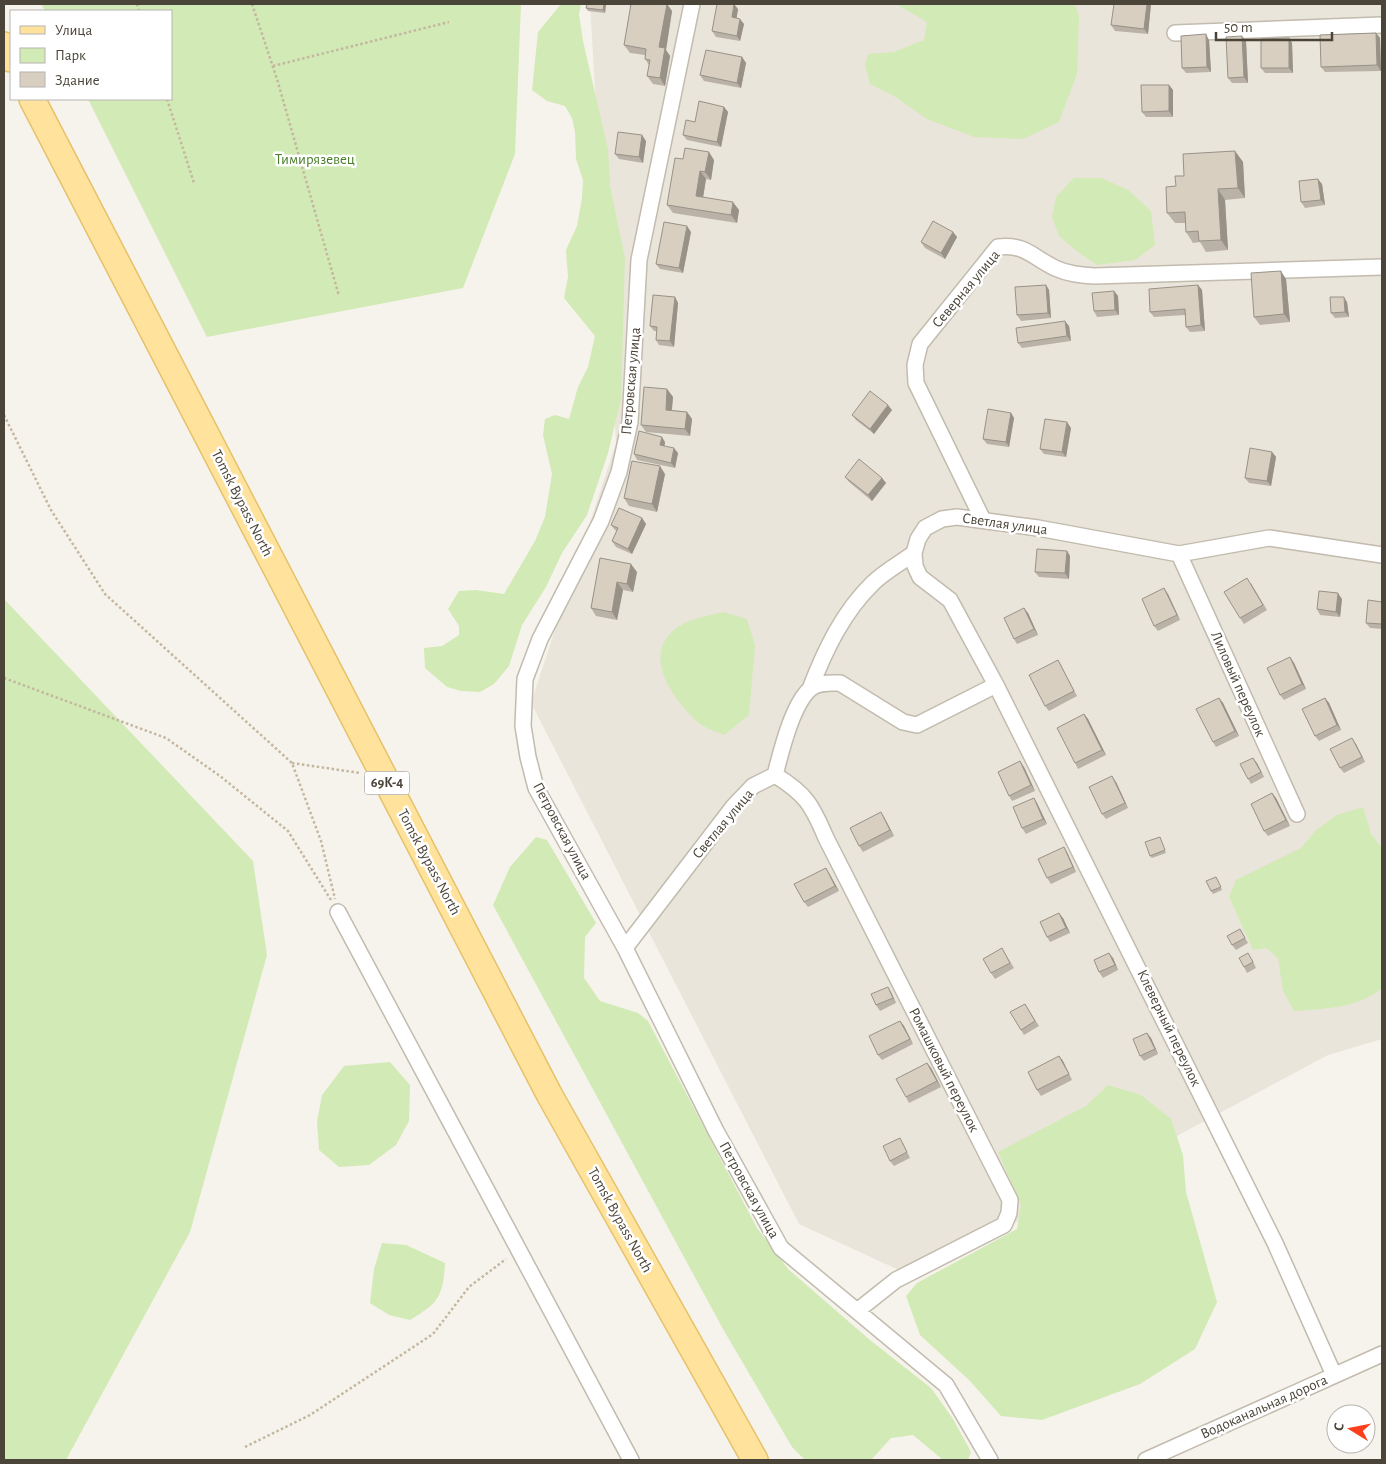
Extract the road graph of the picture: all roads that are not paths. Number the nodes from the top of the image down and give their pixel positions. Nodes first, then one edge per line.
1 (692, 4) edge
2 (1382, 25) edge
3 (1174, 33) dead end
4 (4, 45) edge
5 (10, 57) edge
6 (33, 100) edge
7 (1382, 268) edge
8 (983, 520) junction
9 (914, 553) junction
10 (1179, 554) junction
11 (1382, 555) edge
12 (996, 685) junction
13 (810, 689) junction
14 (775, 775) junction
15 (1297, 814) dead end
16 (338, 912) road end
17 (625, 948) junction
18 (857, 1311) junction
19 (1382, 1354) edge
20 (1334, 1375) junction
21 (631, 1460) edge
22 (755, 1460) edge
23 (990, 1460) edge
24 (1146, 1460) edge

1 - 17 street, Петровская улица
2 - 3 street
4 - 5 main road
6 - 22 main road, Tomsk Bypass North / 69К-4
7 - 8 street, Северная улица
8 - 9 street, Светлая улица
8 - 10 street, Светлая улица
9 - 12 street
9 - 13 street
10 - 11 street, Светлая улица
10 - 15 street, Лиловый переулок
12 - 13 street
12 - 20 street, Клеверный переулок
13 - 14 street
14 - 17 street, Светлая улица
14 - 18 street, Ромашковый переулок
16 - 21 street
17 - 18 street, Петровская улица
18 - 23 street, Петровская улица
19 - 20 street, Водоканальная дорога
20 - 24 street, Водоканальная дорога

